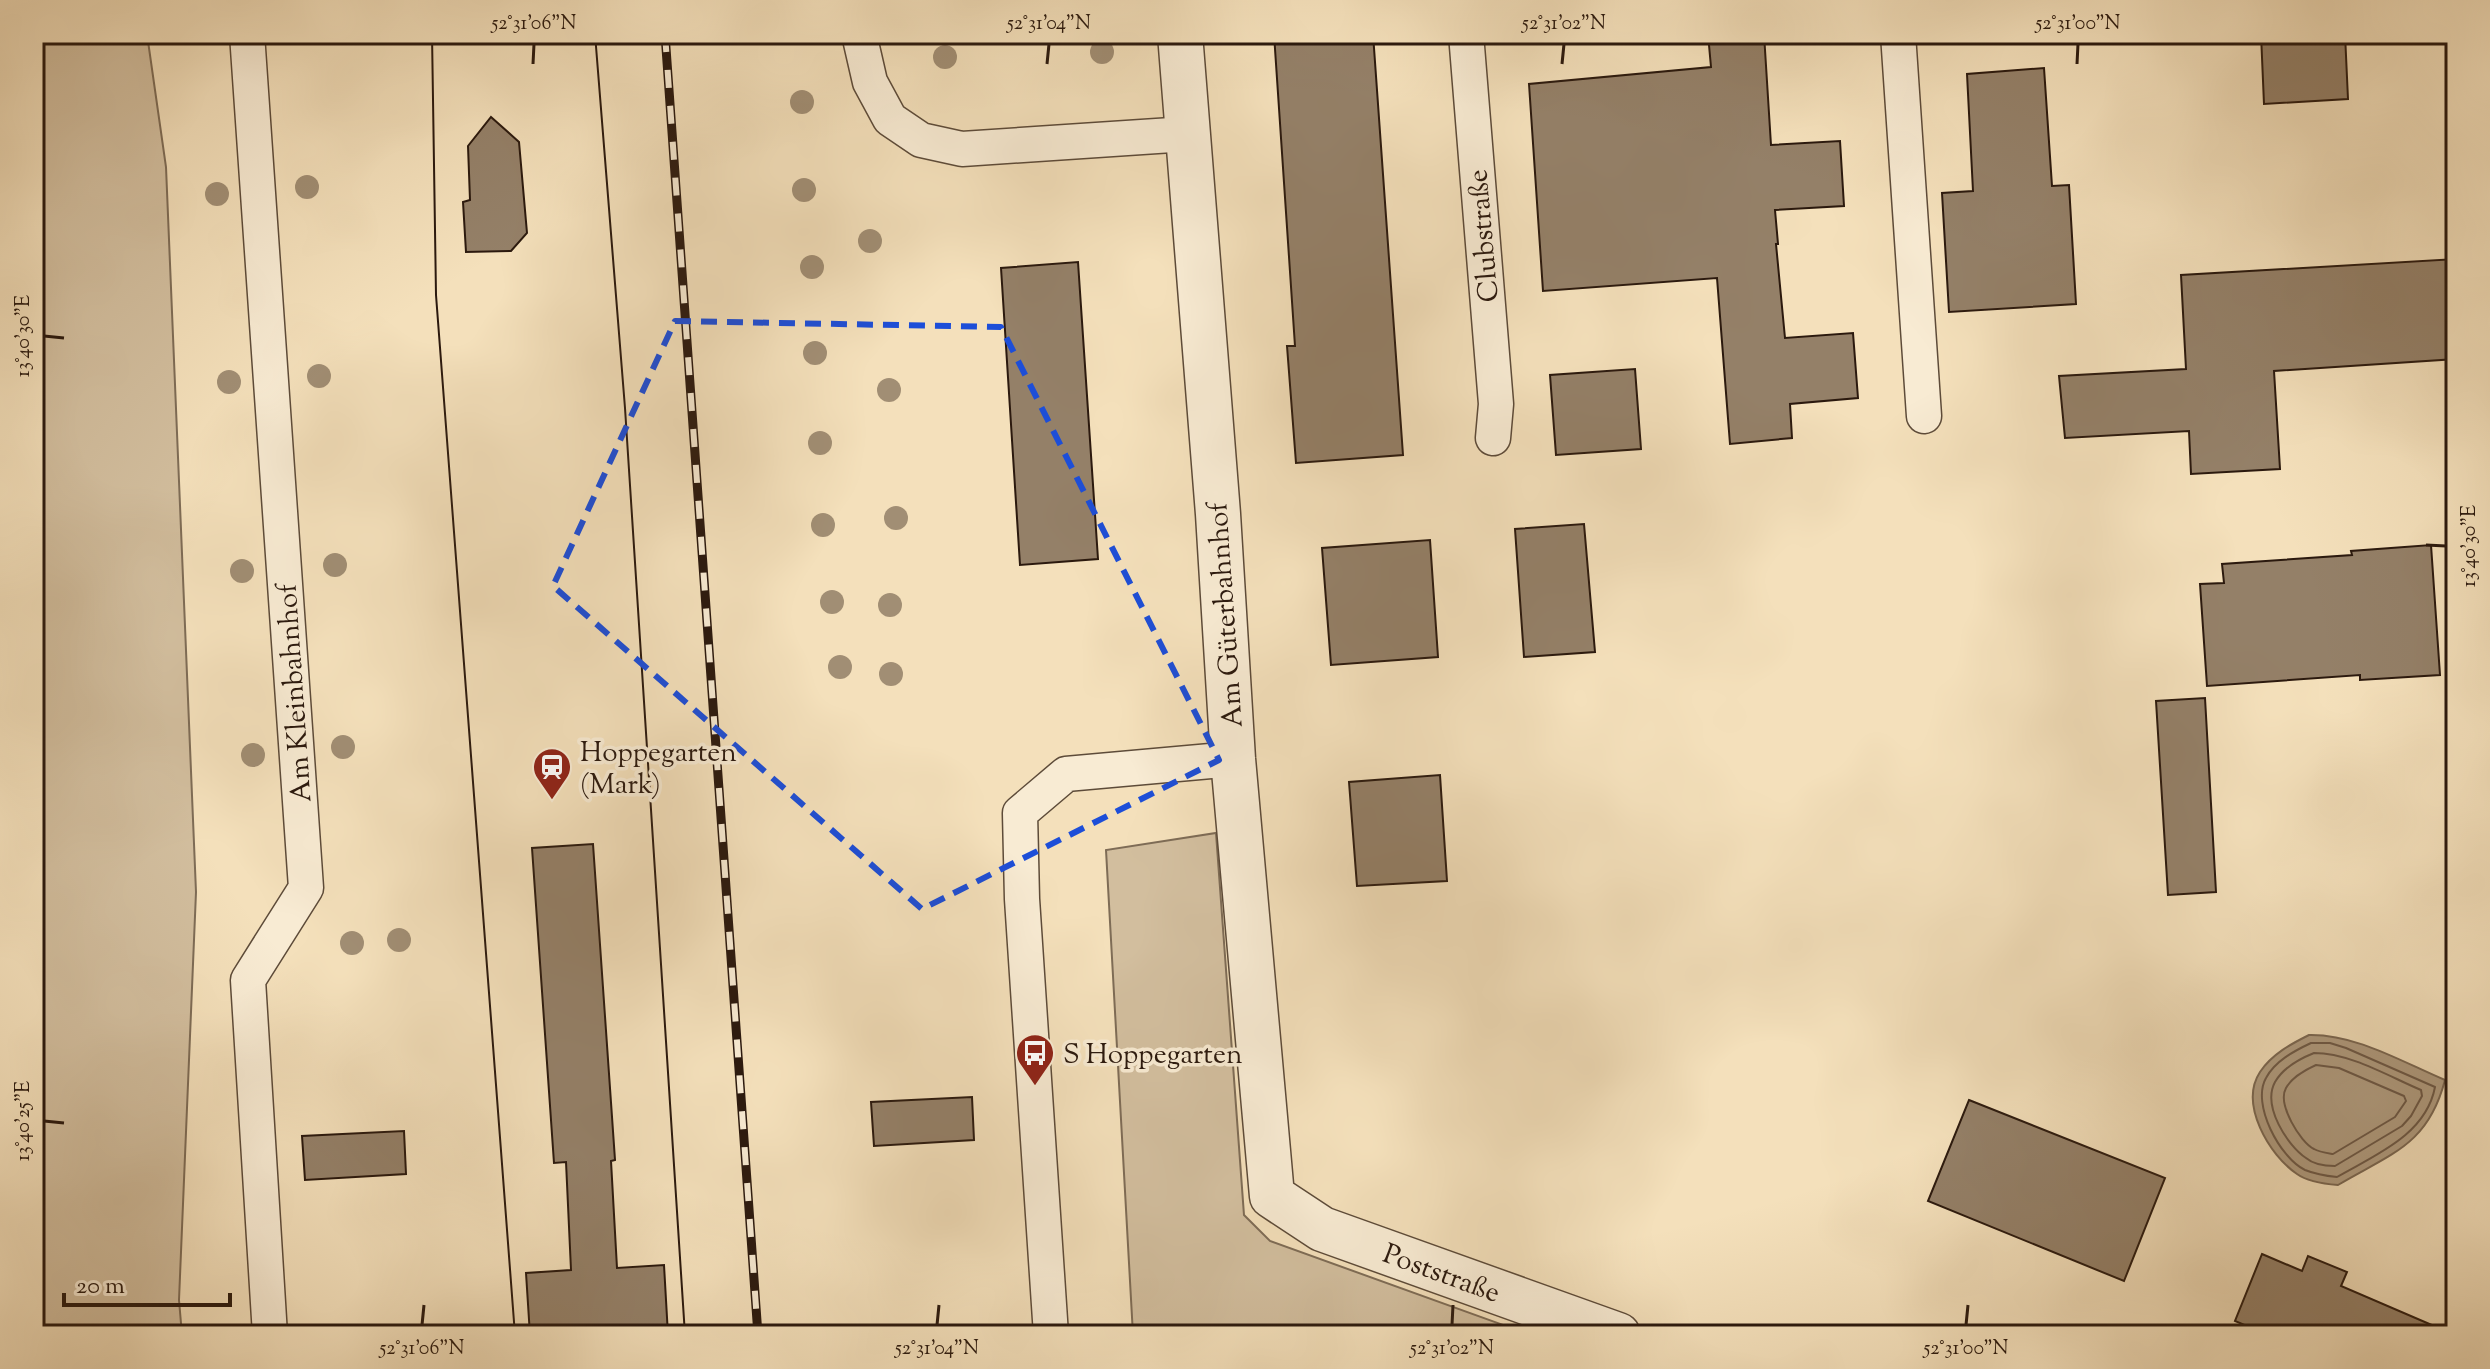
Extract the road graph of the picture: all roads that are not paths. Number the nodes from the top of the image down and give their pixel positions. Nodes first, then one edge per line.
1 (247, 34) edge
2 (859, 34) edge
3 (1180, 34) edge
4 (1466, 34) edge
5 (1898, 34) edge
6 (1187, 134) junction
7 (1924, 416) dead end
8 (1493, 438) dead end
9 (1233, 759) junction
10 (1272, 1196) joint
11 (270, 1335) edge
12 (1051, 1335) edge
13 (1618, 1335) edge

1 - 11 lane, Am Kleinbahnhof
2 - 6 lane
3 - 6 street, Am Güterbahnhof
4 - 8 lane, Clubstraße
5 - 7 lane
6 - 9 street, Am Güterbahnhof
9 - 10 street, Am Güterbahnhof
9 - 12 lane
10 - 13 street, Poststraße

